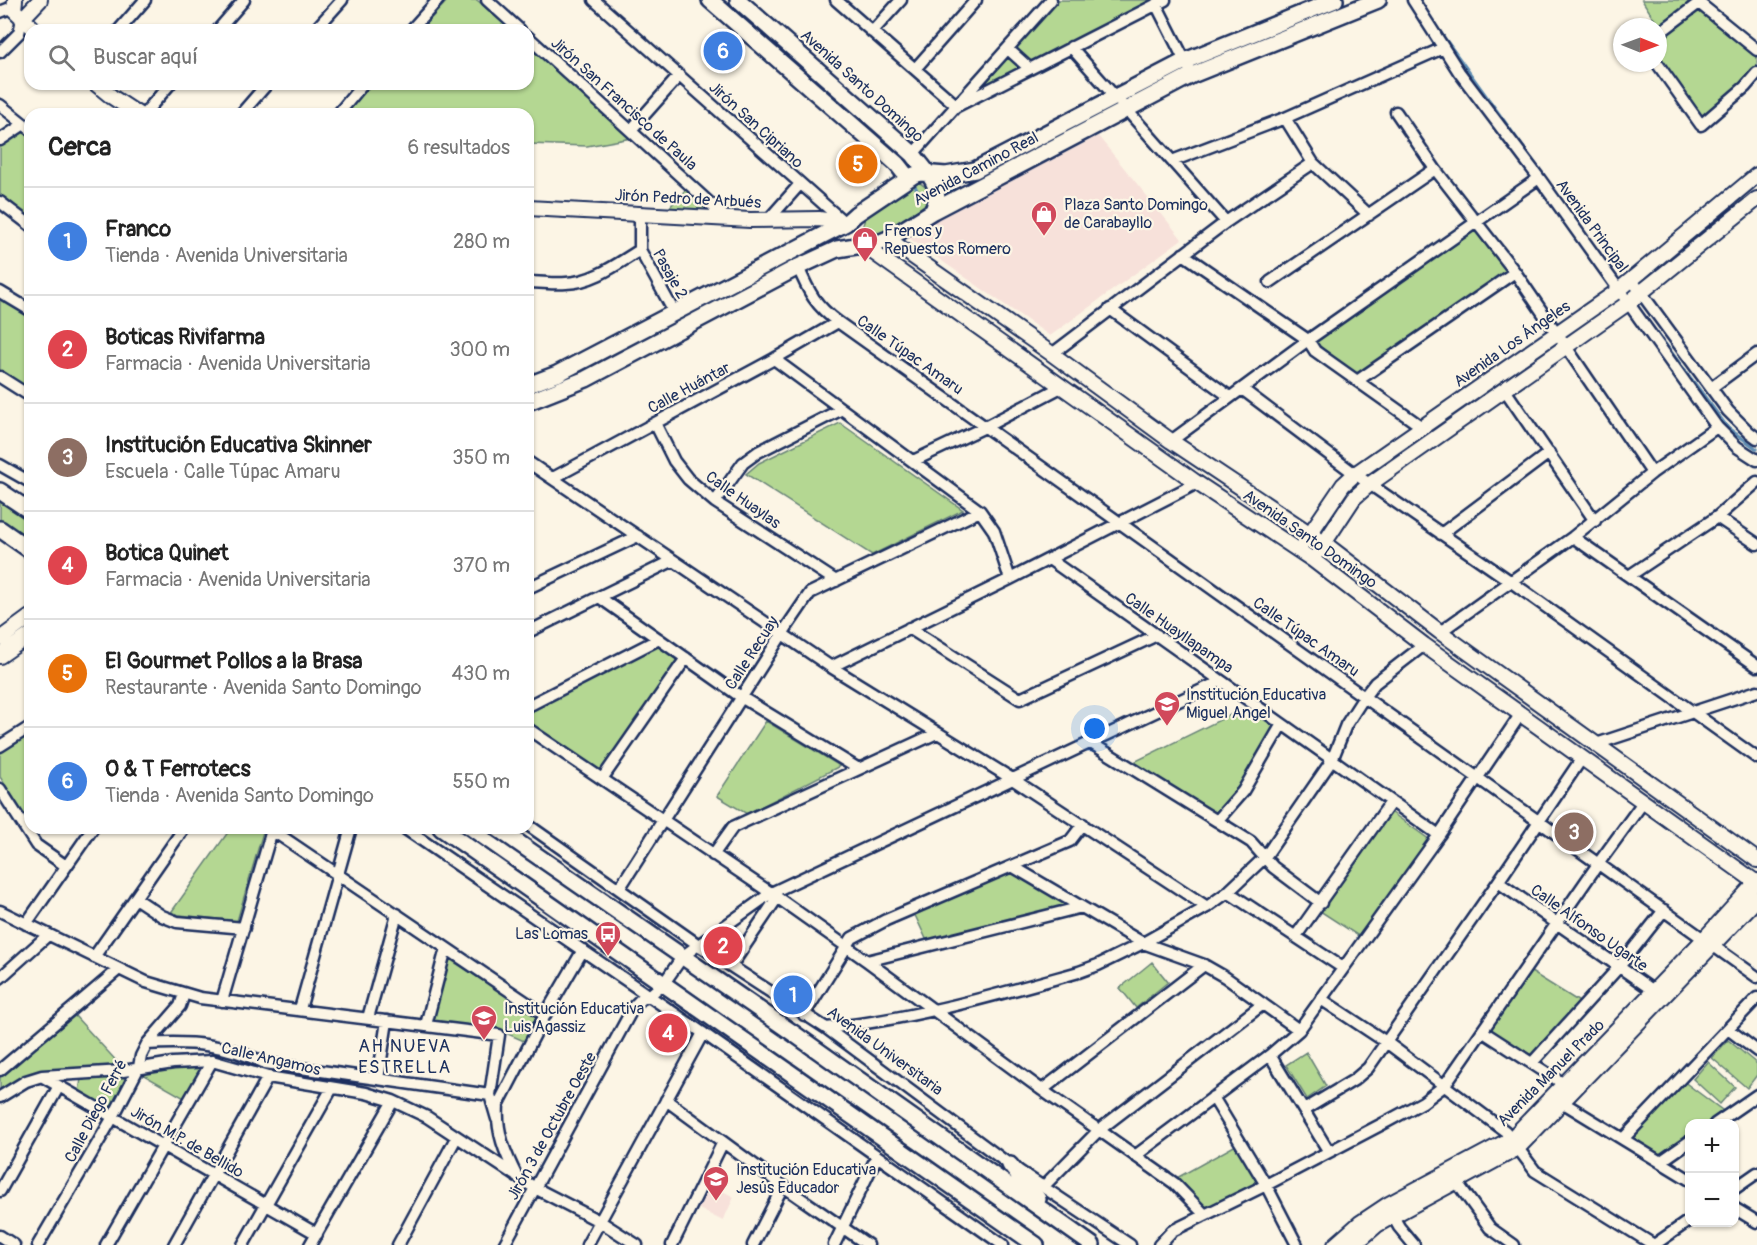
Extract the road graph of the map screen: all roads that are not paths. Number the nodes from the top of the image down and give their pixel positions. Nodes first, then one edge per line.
1 (40, 0) edge
2 (145, 0) edge
3 (244, 0) edge
4 (342, 0) edge
5 (438, 0) edge
6 (487, 0) edge
7 (594, 0) edge
8 (710, 0) edge
9 (836, 0) edge
10 (901, 0) edge
11 (976, 0) edge
12 (1051, 0) edge
13 (1335, 0) edge
14 (1413, 0) edge
15 (1373, 1) edge
16 (744, 2) edge
17 (1161, 2) edge
18 (9, 6) edge
19 (22, 19) junction
20 (28, 24) edge
21 (124, 24) edge
22 (223, 24) edge
23 (320, 24) edge
24 (416, 24) edge
25 (513, 24) edge
26 (1667, 27) edge
27 (872, 32) junction
28 (534, 42) edge
29 (1071, 47) junction
30 (1443, 48) junction
31 (1008, 49) junction
32 (1757, 50) edge
33 (0, 52) edge
34 (1185, 61) junction
35 (1029, 68) junction
36 (915, 69) junction
37 (1663, 72) edge
38 (1757, 73) edge
39 (1192, 75) junction
40 (679, 76) junction
41 (103, 90) edge
42 (166, 90) edge
43 (262, 90) edge
44 (358, 90) edge
45 (1115, 96) junction
46 (0, 105) edge
47 (957, 106) junction
48 (129, 108) edge
49 (149, 108) edge
50 (246, 108) edge
51 (343, 108) edge
52 (1126, 109) junction
53 (1396, 112) dead end
54 (1285, 118) junction
55 (24, 125) edge
56 (24, 128) edge
57 (631, 130) junction
58 (0, 140) edge
59 (913, 154) junction
60 (1172, 160) junction
61 (1313, 163) junction
62 (1435, 169) junction
63 (927, 174) junction
64 (1757, 175) edge
65 (908, 178) junction
66 (1539, 178) junction
67 (800, 184) junction
68 (1757, 199) edge
69 (0, 202) edge
70 (534, 208) edge
71 (933, 211) junction
72 (640, 214) junction
73 (1369, 215) junction
74 (726, 218) junction
75 (769, 219) junction
76 (24, 220) edge
77 (1226, 222) junction
78 (1476, 222) junction
79 (846, 223) junction
80 (888, 239) junction
81 (863, 244) junction
82 (640, 250) junction
83 (1183, 254) junction
84 (798, 267) junction
85 (1515, 272) junction
86 (1631, 279) junction
87 (534, 282) edge
88 (1270, 282) dead end
89 (1619, 290) junction
90 (0, 292) edge
91 (1640, 293) junction
92 (1628, 303) junction
93 (24, 306) edge
94 (1110, 309) junction
95 (674, 312) junction
96 (838, 322) junction
97 (1557, 333) junction
98 (1308, 340) junction
99 (1566, 347) junction
100 (1053, 354) junction
101 (1757, 354) edge
102 (774, 359) junction
103 (0, 377) edge
104 (1357, 381) junction
105 (534, 383) edge
106 (1063, 386) junction
107 (1711, 388) junction
108 (1242, 389) junction
109 (1505, 390) junction
110 (24, 392) edge
111 (1230, 398) junction
112 (534, 400) edge
113 (842, 409) junction
114 (655, 423) junction
115 (985, 427) junction
116 (1422, 427) junction
117 (1717, 427) junction
118 (1757, 438) edge
119 (1171, 441) junction
120 (1549, 453) junction
121 (1757, 460) edge
122 (913, 461) junction
123 (0, 465) edge
124 (534, 466) edge
125 (1652, 473) junction
126 (1355, 474) junction
127 (553, 478) junction
128 (24, 479) edge
129 (1757, 482) edge
130 (1197, 483) junction
131 (1370, 484) junction
132 (0, 491) edge
133 (716, 502) junction
134 (24, 507) edge
135 (981, 511) junction
136 (1717, 517) junction
137 (1595, 521) junction
138 (1120, 523) junction
139 (0, 530) edge
140 (1310, 534) junction
141 (1441, 534) junction
142 (638, 536) junction
143 (1573, 537) junction
144 (1324, 543) junction
145 (1757, 544) edge
146 (24, 546) edge
147 (1299, 550) junction
148 (1049, 559) junction
149 (1313, 560) junction
150 (672, 561) junction
151 (1629, 576) junction
152 (1011, 579) junction
153 (836, 581) junction
154 (1510, 581) junction
155 (534, 585) edge
156 (599, 597) junction
157 (909, 628) junction
158 (534, 629) edge
159 (24, 630) edge
160 (1440, 632) junction
161 (24, 633) edge
162 (782, 634) junction
163 (1157, 635) junction
164 (0, 639) edge
165 (659, 639) junction
166 (1424, 645) junction
167 (0, 656) edge
168 (686, 658) junction
169 (1757, 666) edge
170 (831, 667) junction
171 (1221, 681) junction
172 (1757, 691) edge
173 (741, 697) junction
174 (1364, 697) junction
175 (534, 703) edge
176 (1692, 712) junction
177 (1520, 715) junction
178 (1282, 724) junction
179 (24, 731) edge
180 (534, 733) edge
181 (937, 733) junction
182 (1091, 743) junction
183 (1596, 744) junction
184 (0, 746) edge
185 (1582, 758) junction
186 (1757, 758) edge
187 (1332, 760) junction
188 (856, 768) junction
189 (1477, 778) junction
190 (602, 779) junction
191 (1014, 780) junction
192 (0, 789) edge
193 (1644, 801) junction
194 (1391, 802) junction
195 (662, 821) junction
196 (1217, 821) junction
197 (1539, 821) junction
198 (1083, 824) junction
199 (24, 826) edge
200 (534, 829) edge
201 (29, 834) edge
202 (89, 834) edge
203 (180, 834) edge
204 (270, 834) edge
205 (278, 834) edge
206 (349, 834) edge
207 (413, 834) edge
208 (450, 834) edge
209 (506, 834) edge
210 (1438, 835) junction
211 (713, 855) junction
212 (1264, 857) junction
213 (1757, 860) edge
214 (1598, 864) junction
215 (66, 866) junction
216 (1012, 866) junction
217 (338, 874) junction
218 (1498, 882) junction
219 (1757, 882) edge
220 (619, 889) junction
221 (1228, 892) junction
222 (774, 896) junction
223 (135, 898) junction
224 (1757, 899) edge
225 (1321, 903) junction
226 (1207, 907) junction
227 (1082, 908) junction
228 (1664, 910) junction
229 (0, 911) edge
230 (397, 914) junction
231 (1556, 923) junction
232 (26, 924) junction
233 (244, 928) junction
234 (48, 935) junction
235 (1296, 936) junction
236 (1708, 942) junction
237 (1143, 943) junction
238 (700, 946) junction
239 (846, 947) junction
240 (446, 948) junction
241 (583, 950) junction
242 (683, 956) junction
243 (94, 957) junction
244 (867, 961) junction
245 (1204, 965) junction
246 (731, 966) junction
247 (1618, 966) junction
248 (1343, 968) junction
249 (119, 969) junction
250 (1757, 977) edge
251 (0, 978) edge
252 (663, 983) junction
253 (184, 994) junction
254 (1658, 994) junction
255 (650, 995) junction
256 (1757, 998) edge
257 (1322, 999) junction
258 (222, 1001) junction
259 (1263, 1004) junction
260 (300, 1009) junction
261 (932, 1010) junction
262 (804, 1014) junction
263 (545, 1015) junction
264 (368, 1018) junction
265 (387, 1020) junction
266 (426, 1025) junction
267 (826, 1028) junction
268 (1728, 1029) junction
269 (1299, 1030) junction
270 (1482, 1031) junction
271 (703, 1032) junction
272 (1386, 1042) junction
273 (147, 1044) junction
274 (1757, 1051) edge
275 (1270, 1055) junction
276 (212, 1061) junction
277 (1532, 1063) junction
278 (139, 1067) junction
279 (0, 1070) edge
280 (42, 1076) junction
281 (268, 1077) junction
282 (378, 1079) junction
283 (59, 1086) junction
284 (1444, 1086) junction
285 (1569, 1087) junction
286 (332, 1088) junction
287 (1041, 1090) junction
288 (490, 1095) junction
289 (1757, 1095) edge
290 (0, 1097) edge
291 (1214, 1097) junction
292 (666, 1100) junction
293 (393, 1101) junction
294 (1562, 1102) junction
295 (1304, 1110) junction
296 (113, 1117) junction
297 (497, 1119) junction
298 (1722, 1119) edge
299 (1099, 1131) junction
300 (456, 1138) junction
301 (1623, 1139) junction
302 (723, 1142) junction
303 (1514, 1144) junction
304 (1685, 1144) edge
305 (163, 1145) junction
306 (1329, 1152) junction
307 (877, 1156) junction
308 (1135, 1156) junction
309 (1660, 1162) junction
310 (1010, 1165) junction
311 (1757, 1173) edge
312 (214, 1175) junction
313 (1453, 1177) junction
314 (518, 1178) junction
315 (1685, 1178) edge
316 (1266, 1185) junction
317 (783, 1186) junction
318 (1739, 1186) edge
319 (1043, 1187) junction
320 (535, 1188) junction
321 (0, 1191) edge
322 (266, 1205) junction
323 (1390, 1210) junction
324 (1739, 1211) edge
325 (1052, 1215) junction
326 (1205, 1215) junction
327 (601, 1222) junction
328 (1757, 1222) edge
329 (1685, 1223) edge
330 (843, 1228) junction
331 (317, 1234) junction
332 (38, 1245) edge
333 (106, 1245) edge
334 (174, 1245) edge
335 (243, 1245) edge
336 (310, 1245) edge
337 (398, 1245) edge
338 (504, 1245) edge
339 (587, 1245) edge
340 (637, 1245) edge
341 (672, 1245) edge
342 (753, 1245) edge
343 (834, 1245) edge
344 (868, 1245) edge
345 (1003, 1245) edge
346 (1036, 1245) edge
347 (1092, 1245) edge
348 (1131, 1245) edge
349 (1159, 1245) edge
350 (1297, 1245) edge
351 (1335, 1245) edge
352 (1354, 1245) edge
353 (1413, 1245) edge
354 (1514, 1245) edge
355 (1654, 1245) edge

1 - 19 street
2 - 21 street
3 - 22 street
4 - 23 street
5 - 24 street
6 - 25 street
7 - 40 street, Jirón San Cipriano
8 - 65 main road
9 - 27 street
10 - 27 street
11 - 36 street
12 - 31 street
13 - 34 main road, Avenida Camino Real
14 - 30 street, Avenida Principal
15 - 39 main road, Avenida Camino Real
16 - 59 main road, Avenida Santo Domingo
17 - 29 street
17 - 34 street
18 - 19 street
19 - 20 street
19 - 33 street
26 - 32 street
27 - 36 street
28 - 57 street, Jirón San Francisco de Paula
29 - 35 street
29 - 45 street
30 - 54 street
30 - 66 street, Avenida Principal
31 - 35 street
31 - 47 street
34 - 39 street
34 - 45 main road, Avenida Camino Real
35 - 47 street
36 - 47 street
37 - 38 street
39 - 52 main road, Avenida Camino Real
40 - 57 street
40 - 67 street, Jirón San Cipriano
41 - 48 street
42 - 49 street
43 - 50 street
44 - 51 street
45 - 52 street
45 - 63 main road, Avenida Camino Real
46 - 55 street
47 - 59 street
52 - 60 street
52 - 71 main road, Avenida Camino Real
53 - 62 street
54 - 60 street
54 - 61 street
56 - 58 street
57 - 74 street, Jirón San Francisco de Paula
59 - 63 main road, Avenida Santo Domingo
60 - 77 street
61 - 73 street
61 - 77 street
62 - 73 street
62 - 78 street
63 - 65 main road, Avenida Camino Real
63 - 71 main road, Avenida Santo Domingo
64 - 86 street, Avenida Los Ángeles
65 - 79 main road, Avenida Camino Real
66 - 78 street
66 - 89 street, Avenida Principal
67 - 75 street
67 - 79 street, Jirón San Cipriano
68 - 91 street, Avenida Los Ángeles
69 - 76 street
70 - 72 street, Jirón Pedro de Arbués
71 - 80 main road, Avenida Camino Real
72 - 74 street, Jirón Pedro de Arbués
72 - 82 street, Pasaje 2
73 - 88 street
74 - 75 street, Jirón Pedro de Arbués
75 - 79 street, Jirón Pedro de Arbués
77 - 83 street
78 - 85 street
78 - 98 street
79 - 81 main road, Avenida Santo Domingo
79 - 95 main road, Avenida Camino Real
80 - 81 main road, Avenida Camino Real
80 - 100 street, Avenida Santo Domingo
81 - 84 main road, Avenida Camino Real
81 - 106 street, Avenida Santo Domingo
82 - 87 street
82 - 95 street, Pasaje 2
83 - 94 street
83 - 98 street
84 - 96 street, Calle Túpac Amaru
84 - 112 main road, Avenida Camino Real
85 - 97 street
85 - 104 street
86 - 89 street, Avenida Los Ángeles
86 - 91 street, Avenida Principal
89 - 92 street, Avenida Principal
89 - 97 street, Avenida Los Ángeles
90 - 93 street
91 - 92 street, Avenida Los Ángeles
91 - 107 street, Avenida Principal
92 - 99 street, Avenida Los Ángeles
92 - 117 street, Avenida Principal
94 - 100 street
94 - 111 street
95 - 105 main road, Avenida Camino Real
96 - 102 street, Calle Huántar
96 - 115 street, Calle Túpac Amaru
97 - 99 street
97 - 116 street, Avenida Los Ángeles
98 - 104 street
98 - 108 street
99 - 109 street, Avenida Los Ángeles
99 - 125 street
100 - 119 street, Avenida Santo Domingo
101 - 107 street
102 - 113 street
102 - 114 street, Calle Huántar
103 - 110 street
104 - 116 street
106 - 115 street
106 - 130 street, Avenida Santo Domingo
107 - 118 street, Avenida Principal
108 - 111 street
108 - 126 street
109 - 120 street
109 - 131 street, Avenida Los Ángeles
111 - 119 street
113 - 122 street
113 - 133 street
114 - 127 street, Calle Huántar
114 - 133 street, Calle Huaylas
115 - 122 street
115 - 138 street, Calle Túpac Amaru
116 - 126 street, Avenida Los Ángeles
117 - 121 street, Avenida Principal
117 - 125 street
119 - 140 street, Avenida Santo Domingo
120 - 137 street
120 - 141 street
122 - 135 street
123 - 128 street
124 - 127 street
125 - 137 street
126 - 131 street
126 - 140 street, Avenida Los Ángeles
127 - 142 street
129 - 136 street
130 - 138 street
130 - 147 street, Avenida Santo Domingo
131 - 141 street
131 - 144 street, Avenida Los Ángeles
132 - 134 main road
133 - 153 street, Calle Huaylas
135 - 152 street
135 - 153 street, Calle Recuay
136 - 145 street
136 - 151 street
137 - 143 street
138 - 148 street
138 - 174 street, Calle Túpac Amaru
139 - 146 main road
140 - 144 street, Avenida Santo Domingo
140 - 147 street, Avenida Los Ángeles
141 - 154 street
142 - 150 street
142 - 155 street
143 - 151 street
143 - 154 street
144 - 149 street, Avenida Los Ángeles
144 - 160 street, Avenida Santo Domingo
147 - 149 street, Avenida Santo Domingo
148 - 152 street
148 - 163 street, Calle Huayllapampa
149 - 166 street, Avenida Santo Domingo
150 - 156 street
150 - 162 street
151 - 169 street
152 - 157 street
153 - 162 street, Calle Recuay
154 - 160 street
154 - 176 street
156 - 158 street
156 - 165 street
157 - 163 street
157 - 170 street
159 - 164 street
160 - 183 street, Avenida Santo Domingo
161 - 167 street
162 - 170 street
162 - 173 street, Calle Recuay
163 - 171 street, Calle Huayllapampa
165 - 168 street
165 - 175 street
166 - 174 street
166 - 177 street, Avenida Santo Domingo
168 - 173 street
168 - 190 street
170 - 181 street
171 - 178 street, Calle Huayllapampa
171 - 182 street
172 - 176 street
173 - 188 street
173 - 195 street, Calle Recuay
174 - 187 street
174 - 189 street, Calle Túpac Amaru
176 - 183 street
176 - 186 street
177 - 185 street, Avenida Santo Domingo
177 - 189 street
178 - 187 street, Calle Huayllapampa
178 - 196 street
179 - 184 street
180 - 190 street
181 - 188 street
181 - 191 street
182 - 191 street
182 - 196 street
183 - 213 street, Avenida Santo Domingo
185 - 193 street, Avenida Santo Domingo
185 - 197 street
187 - 194 street, Calle Huayllapampa
187 - 212 street
188 - 211 street
189 - 197 street, Calle Túpac Amaru
189 - 210 street
190 - 195 street
191 - 198 street
191 - 222 street
192 - 199 street
193 - 214 street
193 - 219 street, Avenida Santo Domingo
194 - 210 street, Calle Huayllapampa
194 - 225 street
195 - 211 street
195 - 220 street, Calle Recuay
196 - 212 street
197 - 214 street, Calle Túpac Amaru
197 - 218 street
198 - 216 street
198 - 226 street
200 - 220 street, Avenida Universitaria
201 - 215 street
202 - 215 street
203 - 223 street
204 - 233 street
205 - 217 street
206 - 217 street
207 - 241 street
208 - 252 main road
209 - 242 main road
210 - 248 street
211 - 222 street
212 - 221 street
212 - 225 street
214 - 228 street, Calle Túpac Amaru
214 - 231 street
215 - 232 street
216 - 227 street
216 - 239 street
217 - 230 street
217 - 260 street
218 - 231 street, Calle Alfonso Ugarte
218 - 272 street
219 - 236 street, Avenida Manuel Prado
220 - 238 street, Avenida Universitaria
221 - 226 street
221 - 235 street
222 - 238 street
222 - 239 street
222 - 246 street
223 - 233 street
223 - 243 street
224 - 236 street, Avenida Manuel Prado
225 - 235 street
226 - 237 street
227 - 237 street
227 - 244 street
228 - 236 street, Calle Túpac Amaru
228 - 247 street
229 - 232 street
230 - 240 street
230 - 264 street
231 - 247 street, Calle Alfonso Ugarte
231 - 270 street
232 - 234 street
233 - 258 street
234 - 243 street
234 - 251 street
235 - 248 street
236 - 250 street, Calle Túpac Amaru
236 - 254 street, Avenida Manuel Prado
237 - 245 street
237 - 261 street
238 - 242 street
238 - 246 street, Avenida Universitaria
239 - 244 street
239 - 262 street
240 - 263 street
240 - 266 street
241 - 255 street
241 - 263 street
242 - 252 street, Jirón 3 de Octubre Oeste
242 - 325 main road
243 - 249 street
244 - 261 street
245 - 259 street
245 - 287 street
246 - 262 street, Avenida Universitaria
247 - 254 street, Calle Alfonso Ugarte
247 - 277 street
248 - 257 street
249 - 253 street
249 - 279 street
252 - 255 street, Jirón 3 de Octubre Oeste
252 - 346 main road
253 - 258 street
253 - 273 street, Calle Diego Ferré
254 - 285 street, Avenida Manuel Prado
255 - 271 street
255 - 320 street, Jirón 3 de Octubre Oeste
256 - 268 street
257 - 269 street
257 - 272 street
258 - 260 street
259 - 269 street
259 - 299 street
260 - 264 street
261 - 267 street
261 - 287 street
262 - 267 street, Avenida Universitaria
263 - 297 street
264 - 265 street
265 - 266 street
265 - 282 street
266 - 288 street
267 - 310 street, Avenida Universitaria
268 - 274 street
268 - 301 street
269 - 275 street
270 - 277 street
270 - 284 street
271 - 292 street
271 - 307 street
272 - 284 street
272 - 295 street
273 - 278 street, Calle Diego Ferré
273 - 282 street, Calle Angamos
275 - 291 street
275 - 295 street
276 - 278 street, Calle Angamos
276 - 281 street, Calle Angamos
276 - 305 street
277 - 285 street
278 - 280 street, Calle Angamos
278 - 296 street, Calle Diego Ferré
280 - 283 street, Jirón M.P. de Bellido
280 - 290 street, Calle Angamos
281 - 286 street, Calle Angamos
281 - 312 street
282 - 288 street, Calle Angamos
283 - 296 street, Jirón M.P. de Bellido
283 - 321 street
284 - 303 street
284 - 306 street
285 - 294 street, Avenida Manuel Prado
285 - 303 street, Avenida Manuel Prado
286 - 293 street, Calle Angamos
286 - 322 street
287 - 299 street
288 - 297 street
289 - 298 street
291 - 308 street
291 - 316 street
292 - 302 street
292 - 327 street
293 - 300 street, Calle Angamos
293 - 331 street
294 - 301 street
294 - 303 street, Avenida Manuel Prado
295 - 306 street
296 - 305 street, Jirón M.P. de Bellido
296 - 332 street, Calle Diego Ferré
297 - 314 street
299 - 308 street
299 - 319 street
300 - 314 street, Calle Angamos
300 - 337 street
301 - 309 street
302 - 317 street
302 - 341 street
303 - 313 street, Avenida Manuel Prado
303 - 355 street
304 - 309 street
305 - 312 street, Jirón M.P. de Bellido
305 - 333 street
306 - 316 street
307 - 330 street
307 - 345 street
308 - 326 street
309 - 315 street
310 - 319 street, Avenida Universitaria
310 - 325 main road
311 - 318 street
312 - 322 street, Jirón M.P. de Bellido
312 - 334 street
313 - 323 street, Avenida Manuel Prado
313 - 354 street
314 - 320 street, Calle Angamos
316 - 326 street
316 - 350 street
317 - 330 street
317 - 342 street
319 - 348 street, Avenida Universitaria
320 - 327 street, Calle Angamos
320 - 338 street, Jirón 3 de Octubre Oeste
322 - 331 street, Jirón M.P. de Bellido
322 - 335 street
323 - 351 street, Avenida Manuel Prado
323 - 352 street, Avenida Manuel Prado
323 - 353 street
324 - 328 street
325 - 347 main road
326 - 349 street
327 - 339 street
327 - 340 street, Calle Angamos
329 - 355 street
330 - 343 street
330 - 344 street
331 - 336 street

